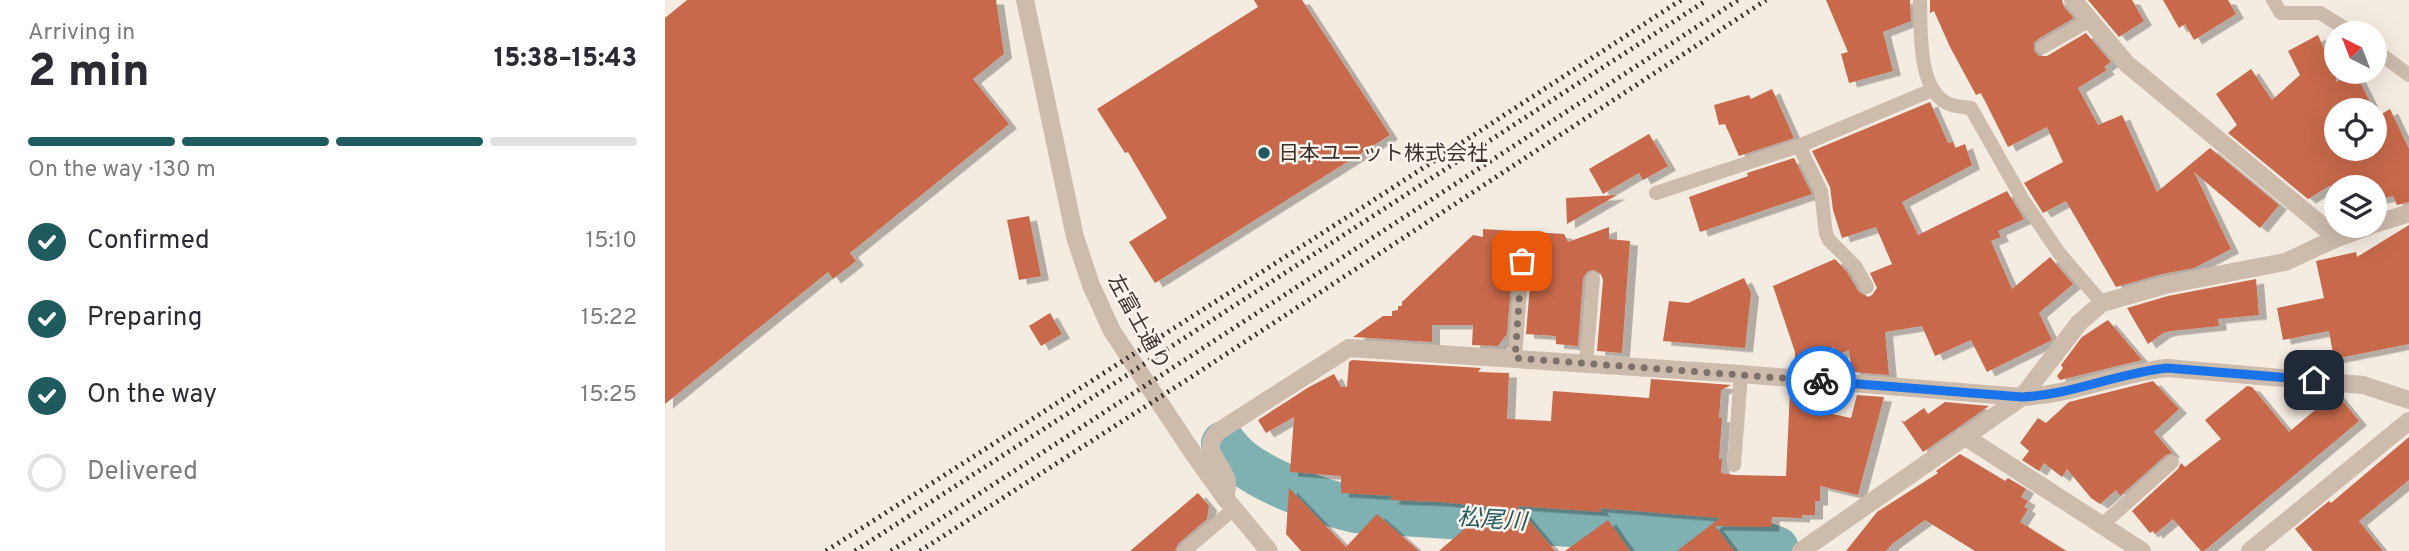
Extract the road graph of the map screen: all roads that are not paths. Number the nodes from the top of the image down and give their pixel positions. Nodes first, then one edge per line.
1 (1025, 0) edge
2 (1920, 0) edge
3 (2073, 0) edge
4 (2273, 0) edge
5 (2090, 20) junction
6 (2333, 21) edge
7 (2043, 47) dead end
8 (2387, 59) edge
9 (2409, 75) edge
10 (1933, 90) junction
11 (1799, 146) junction
12 (1656, 193) dead end
13 (2409, 213) edge
14 (2387, 220) edge
15 (2324, 227) edge
16 (2337, 238) edge
17 (1522, 261) dead end
18 (1593, 279) dead end
19 (1867, 287) dead end
20 (2102, 303) junction
21 (1515, 358) junction
22 (1586, 363) junction
23 (1741, 374) junction
24 (2022, 397) junction
25 (2409, 400) edge
26 (2409, 422) edge
27 (1964, 436) junction
28 (2172, 462) dead end
29 (1734, 465) dead end
30 (1229, 503) junction
31 (2102, 525) junction
32 (1184, 551) edge
33 (1269, 551) edge
34 (1801, 551) edge
35 (2142, 551) edge
36 (2251, 551) edge

1 - 30 street, 左富士通り
2 - 10 lane
3 - 5 street
4 - 6 lane
5 - 7 lane
5 - 15 street
8 - 9 lane
10 - 11 lane
10 - 20 lane
11 - 12 lane
11 - 19 lane
13 - 14 street
16 - 20 street
17 - 21 lane
18 - 22 lane
20 - 24 street
21 - 22 street
21 - 30 street
22 - 23 street
23 - 24 street
23 - 29 lane
24 - 25 street
24 - 27 street
26 - 36 street
27 - 31 street
27 - 34 street
28 - 31 lane
30 - 32 lane
30 - 33 street, 左富士通り
31 - 35 street

